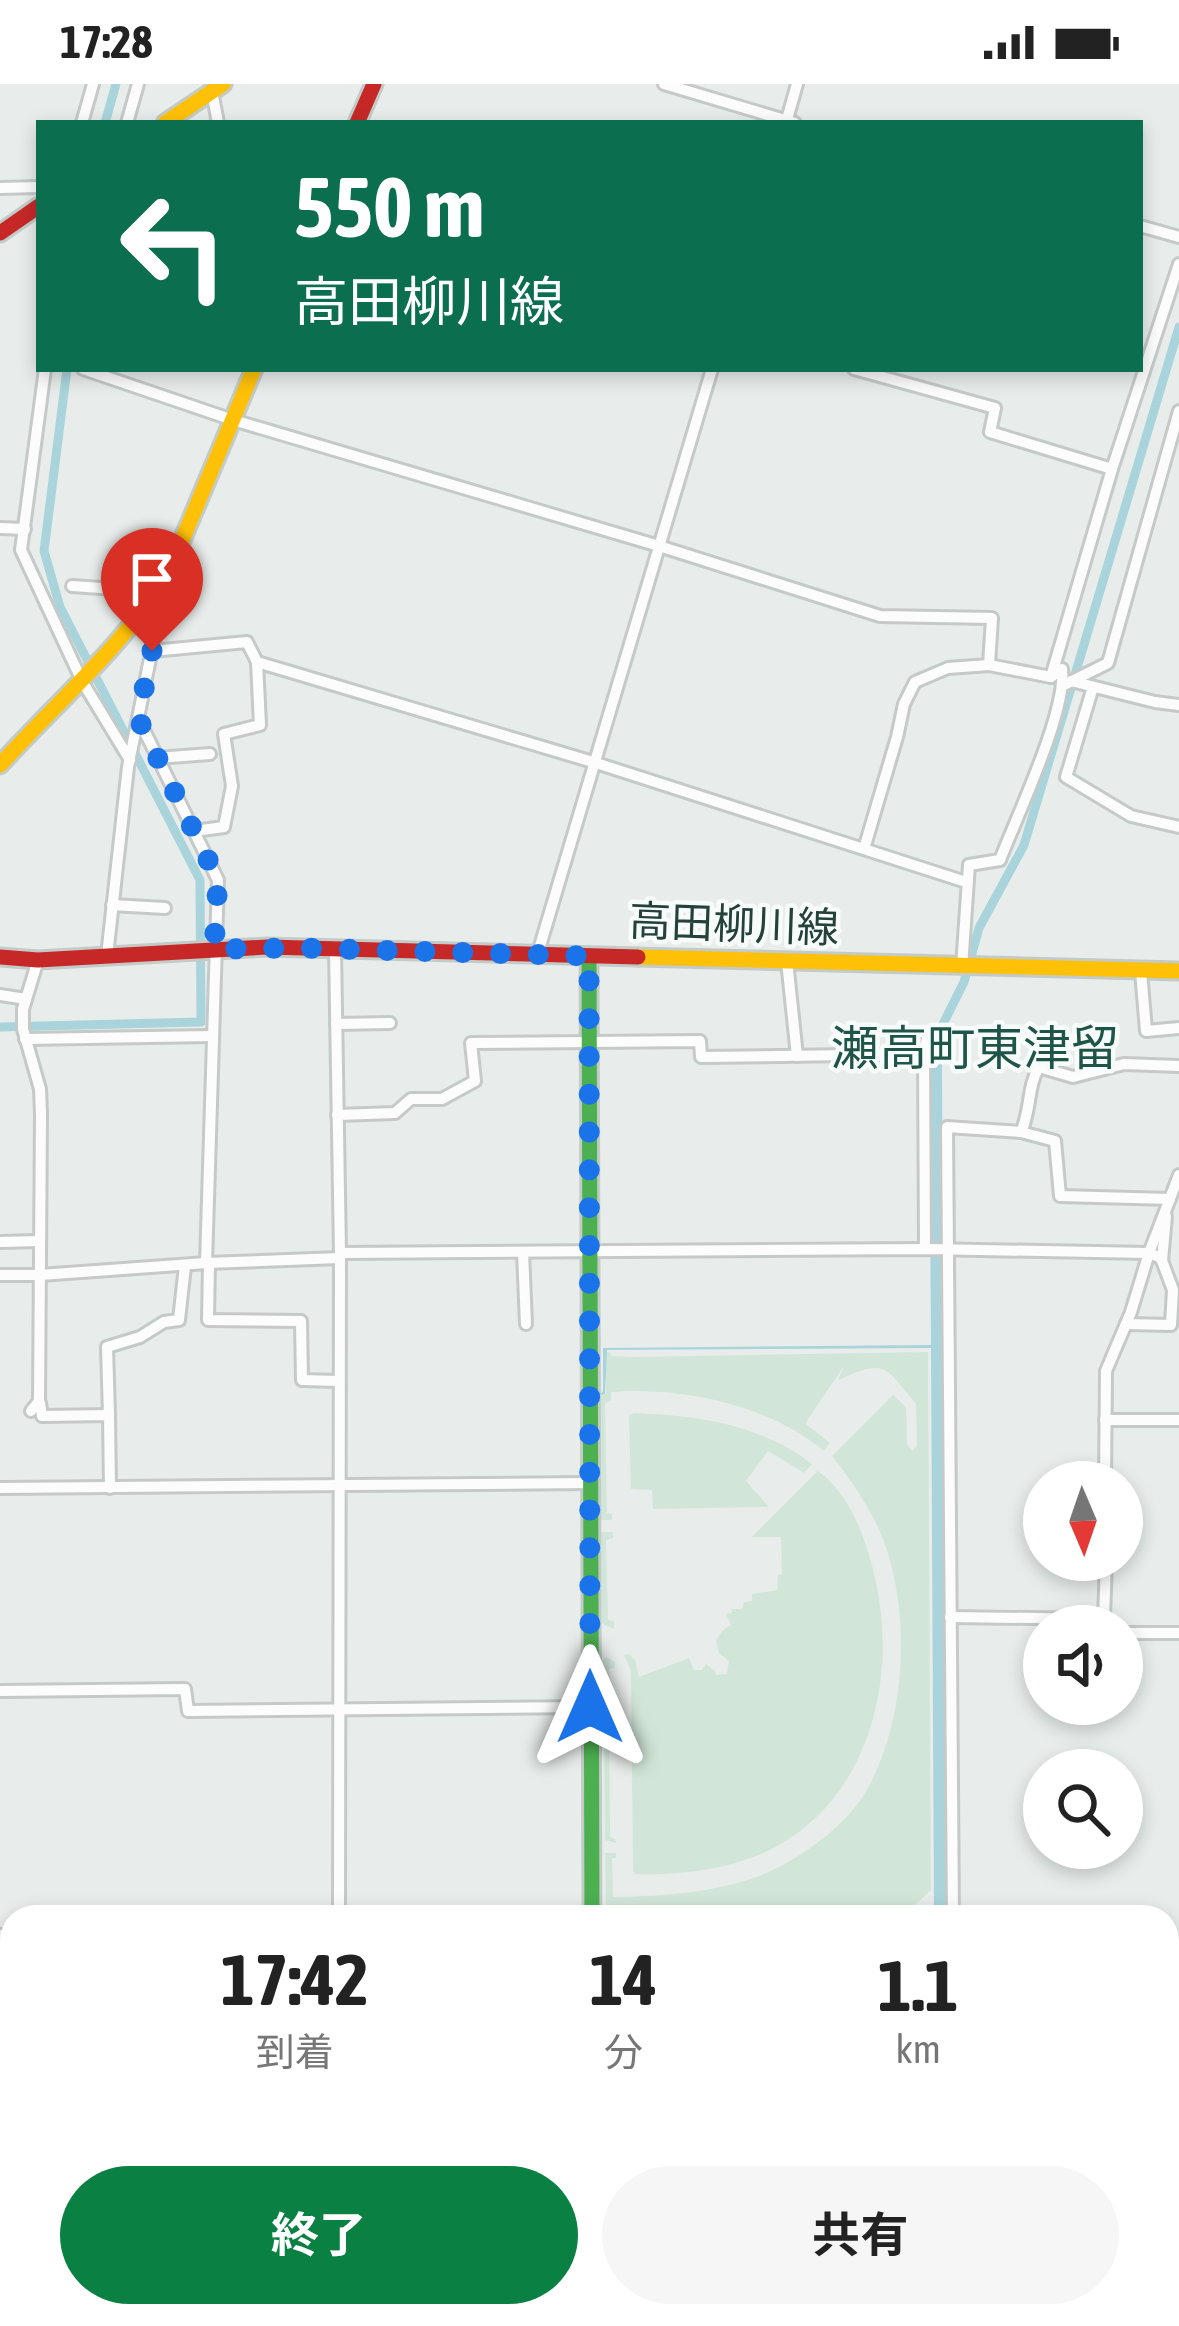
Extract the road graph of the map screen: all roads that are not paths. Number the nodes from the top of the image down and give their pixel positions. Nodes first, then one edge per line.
1 (93, 84) edge
2 (138, 84) edge
3 (374, 84) edge
4 (664, 84) edge
5 (796, 84) edge
6 (217, 88) edge
7 (83, 120) edge
8 (128, 120) edge
9 (169, 120) edge
10 (218, 120) edge
11 (359, 120) edge
12 (782, 120) edge
13 (789, 120) edge
14 (36, 187) edge
15 (0, 188) edge
16 (36, 208) edge
17 (1143, 227) edge
18 (0, 232) edge
19 (1179, 237) edge
20 (1179, 264) edge
21 (46, 372) edge
22 (92, 372) edge
23 (253, 372) edge
24 (711, 372) edge
25 (865, 372) edge
26 (1179, 411) edge
27 (233, 420) junction
28 (1162, 467) junction
29 (1112, 469) junction
30 (1179, 472) edge
31 (0, 528) edge
32 (25, 529) junction
33 (659, 546) junction
34 (167, 576) junction
35 (71, 586) dead end
36 (158, 592) junction
37 (152, 651) junction
38 (257, 662) junction
39 (989, 665) junction
40 (1051, 676) junction
41 (84, 678) junction
42 (1068, 683) junction
43 (1094, 687) junction
44 (1179, 705) edge
45 (137, 722) junction
46 (210, 754) dead end
47 (157, 758) junction
48 (2, 760) edge
49 (593, 762) junction
50 (129, 763) junction
51 (1179, 827) edge
52 (194, 831) junction
53 (864, 849) junction
54 (966, 882) junction
55 (112, 905) junction
56 (166, 908) dead end
57 (108, 949) junction
58 (214, 949) junction
59 (334, 949) junction
60 (537, 956) junction
61 (589, 956) junction
62 (0, 957) edge
63 (38, 961) junction
64 (787, 961) junction
65 (962, 967) junction
66 (1141, 970) junction
67 (1179, 971) edge
68 (0, 995) edge
69 (24, 1004) junction
70 (389, 1023) dead end
71 (336, 1024) junction
72 (1179, 1028) edge
73 (928, 1034) dead end
74 (211, 1036) junction
75 (589, 1041) junction
76 (25, 1042) junction
77 (924, 1054) junction
78 (797, 1055) junction
79 (1179, 1066) edge
80 (338, 1115) junction
81 (1021, 1132) junction
82 (1179, 1175) edge
83 (1168, 1203) junction
84 (40, 1241) junction
85 (0, 1242) edge
86 (926, 1249) junction
87 (948, 1249) junction
88 (590, 1251) junction
89 (523, 1252) junction
90 (1149, 1253) junction
91 (340, 1256) junction
92 (1162, 1261) junction
93 (208, 1263) junction
94 (186, 1266) junction
95 (0, 1275) edge
96 (40, 1275) junction
97 (526, 1324) dead end
98 (1126, 1324) junction
99 (339, 1382) junction
100 (109, 1415) junction
101 (1105, 1420) junction
102 (1179, 1420) edge
103 (1105, 1461) edge
104 (590, 1483) junction
105 (339, 1486) junction
106 (0, 1488) edge
107 (110, 1488) junction
108 (950, 1617) junction
109 (1023, 1617) edge
110 (1143, 1633) edge
111 (1179, 1633) edge
112 (0, 1691) edge
113 (590, 1707) junction
114 (339, 1710) junction
115 (339, 1905) edge
116 (592, 1905) edge
117 (953, 1905) edge

1 - 7 street
2 - 8 street
3 - 11 main road
4 - 12 street
5 - 13 street
6 - 9 main road
6 - 10 street
14 - 15 street
16 - 18 main road
17 - 19 street
20 - 29 street
21 - 32 street
22 - 27 street
23 - 27 main road
24 - 33 street
25 - 29 street
26 - 28 street
27 - 33 street
27 - 34 main road
28 - 30 street
28 - 42 street
29 - 40 street
31 - 32 street
32 - 41 street
33 - 39 street
33 - 49 street
34 - 36 main road
34 - 37 street
35 - 36 street
36 - 41 main road
37 - 38 street
37 - 45 street
38 - 49 street
38 - 52 street
39 - 40 street
39 - 53 street
40 - 42 street
41 - 48 main road
41 - 50 street
42 - 43 street
42 - 54 street
43 - 44 street
43 - 51 street
45 - 47 street
45 - 50 street
46 - 47 street
47 - 52 street
49 - 53 street
49 - 60 street
50 - 55 street
52 - 58 street
53 - 54 street
54 - 65 street
55 - 56 street
55 - 57 street
57 - 58 main road, 高田柳川線
57 - 63 main road, 高田柳川線
58 - 59 main road, 高田柳川線
58 - 74 street
59 - 60 main road, 高田柳川線
59 - 71 street
60 - 61 main road, 高田柳川線
61 - 64 main road, 高田柳川線
61 - 75 main road
62 - 63 main road, 高田柳川線
63 - 69 street
64 - 65 main road, 高田柳川線
64 - 78 street
65 - 66 main road, 高田柳川線
66 - 67 main road, 高田柳川線
66 - 72 street
68 - 69 street
69 - 76 street
70 - 71 street
71 - 80 street
73 - 77 street
74 - 76 street
74 - 93 street
75 - 78 street
75 - 80 street
75 - 88 main road
76 - 84 street
77 - 78 street
77 - 86 street
79 - 81 street
80 - 91 street
81 - 83 street
81 - 87 street
82 - 83 street
83 - 90 street
83 - 92 street
84 - 85 street
84 - 96 street
86 - 87 street
86 - 88 street
87 - 90 street
87 - 108 street
88 - 89 street
88 - 104 main road
89 - 91 street
89 - 97 street
90 - 92 street
90 - 98 street
91 - 93 street
91 - 99 street
92 - 98 street
93 - 94 street
93 - 99 street
94 - 96 street
94 - 100 street
95 - 96 street
96 - 100 street
98 - 101 street
99 - 105 street
100 - 107 street
101 - 102 street
101 - 103 street
104 - 105 street
104 - 113 main road
105 - 107 street
105 - 114 street
106 - 107 street
108 - 109 street
108 - 117 street
110 - 111 street
112 - 114 street
113 - 114 street
113 - 116 main road
114 - 115 street

